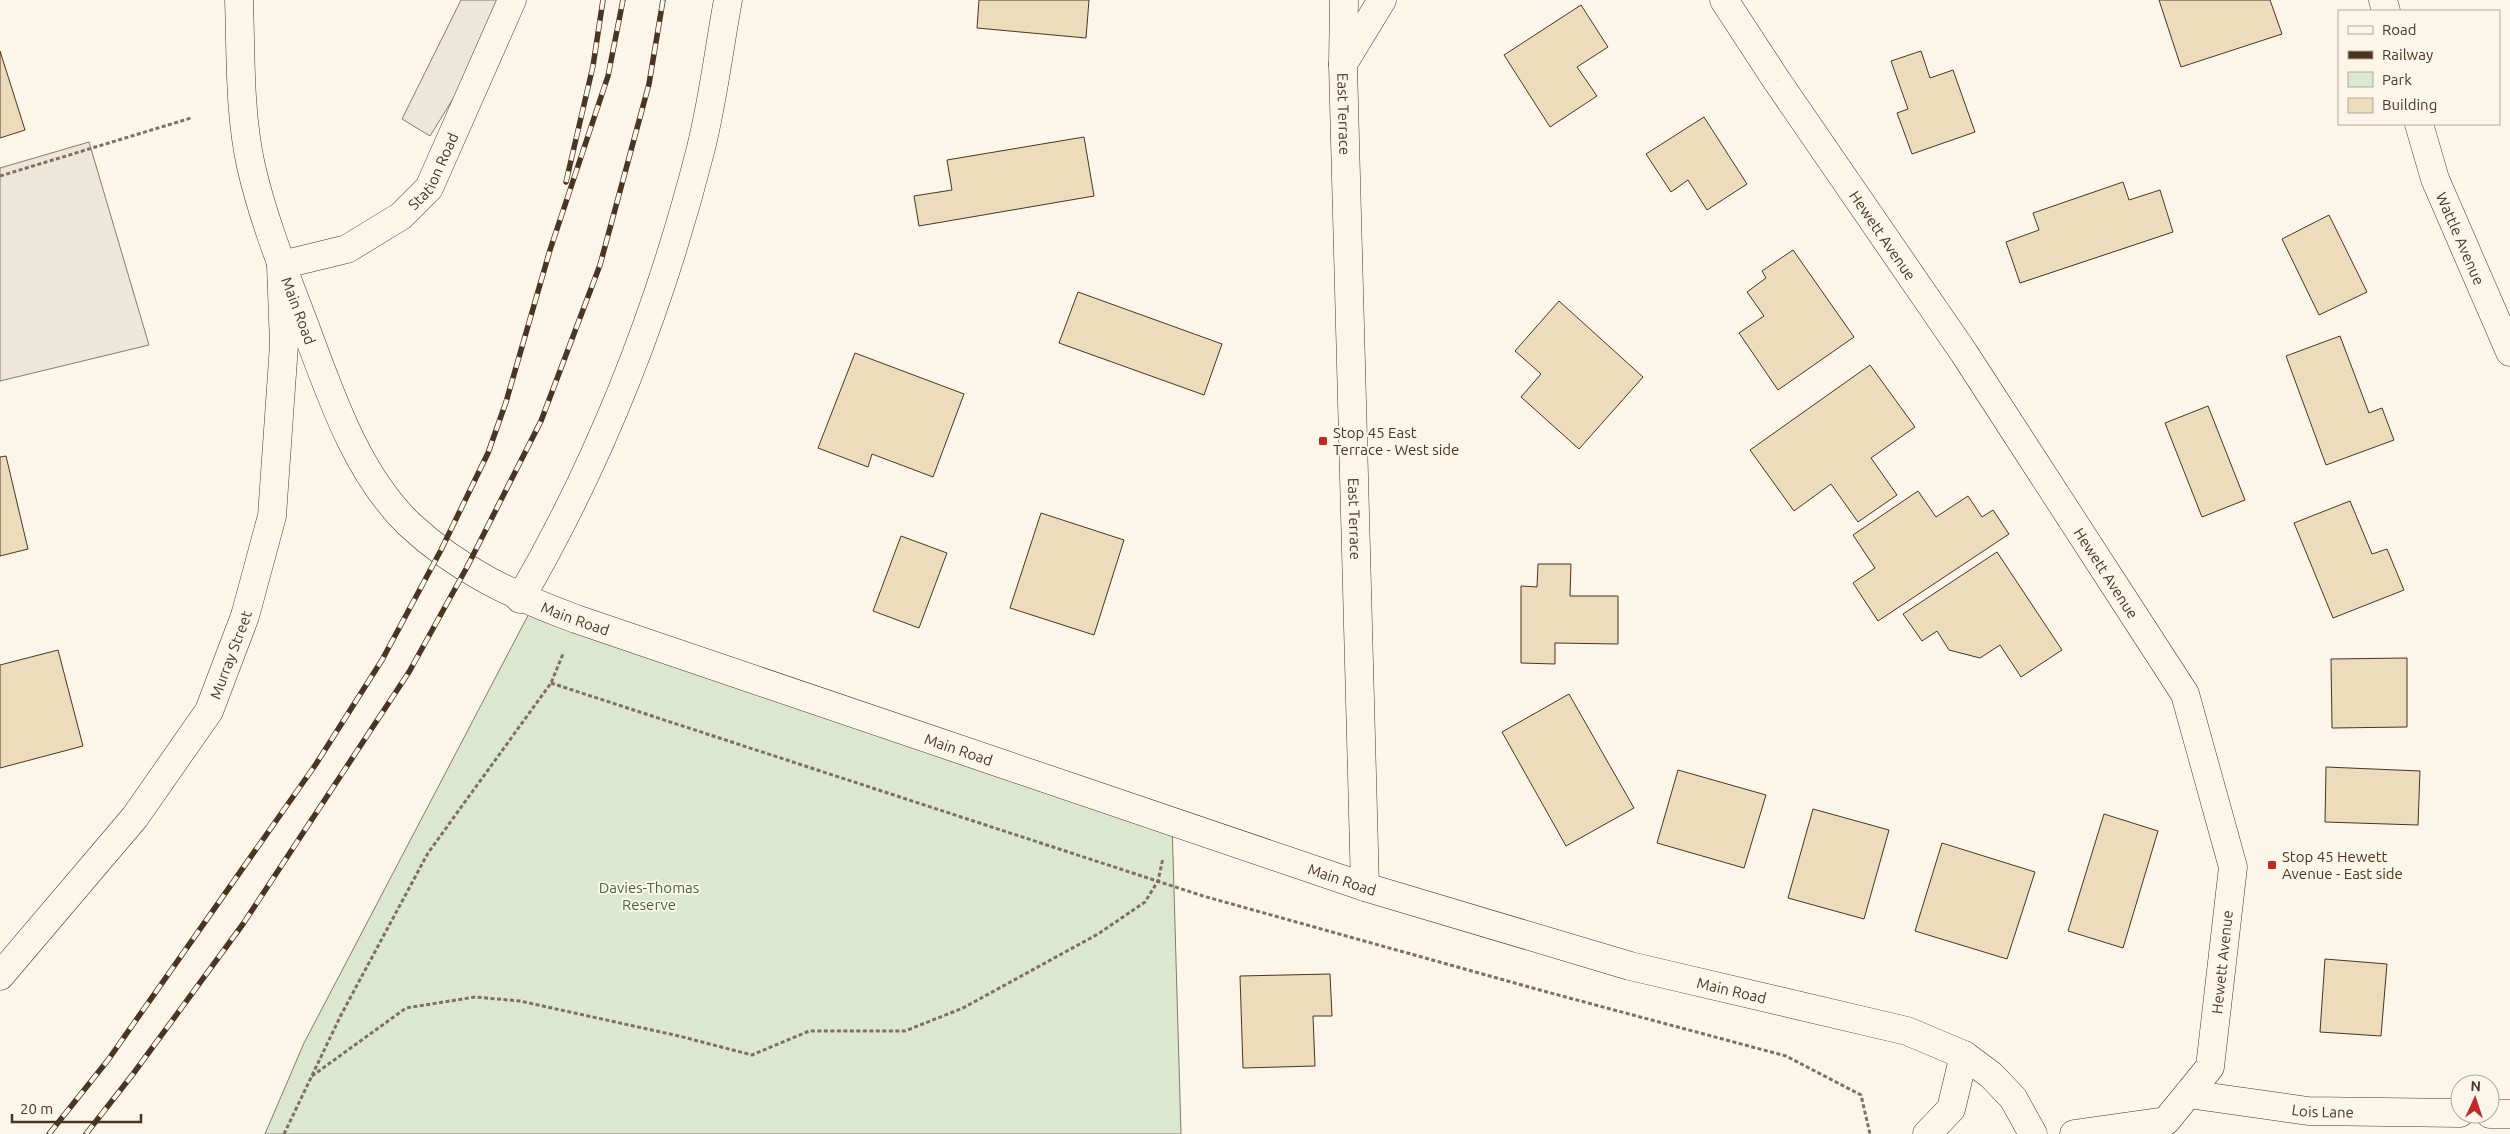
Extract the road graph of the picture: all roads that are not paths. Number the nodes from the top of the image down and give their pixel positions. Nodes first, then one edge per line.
1 (239, 0) edge
2 (512, 0) edge
3 (728, 0) edge
4 (1344, 0) edge
5 (1382, 0) edge
6 (1724, 0) edge
7 (1343, 65) junction
8 (2419, 125) edge
9 (281, 265) junction
10 (2510, 352) edge
11 (520, 598) junction
12 (1365, 888) junction
13 (0, 976) edge
14 (1964, 1055) junction
15 (2188, 1094) junction
16 (2450, 1113) edge
17 (1926, 1134) edge
18 (2033, 1134) edge
19 (2074, 1134) edge

1 - 9 street, Main Road
2 - 9 street, Station Road
3 - 11 street
4 - 7 street, East Terrace
5 - 7 street
6 - 15 street, Hewett Avenue
7 - 12 street, East Terrace
8 - 10 street, Wattle Avenue
9 - 11 street, Main Road
9 - 13 street, Murray Street
11 - 12 street, Main Road
12 - 14 street, Main Road
14 - 17 street
14 - 18 street, Main Road
15 - 16 street, Lois Lane
15 - 19 street, Hewett Avenue

